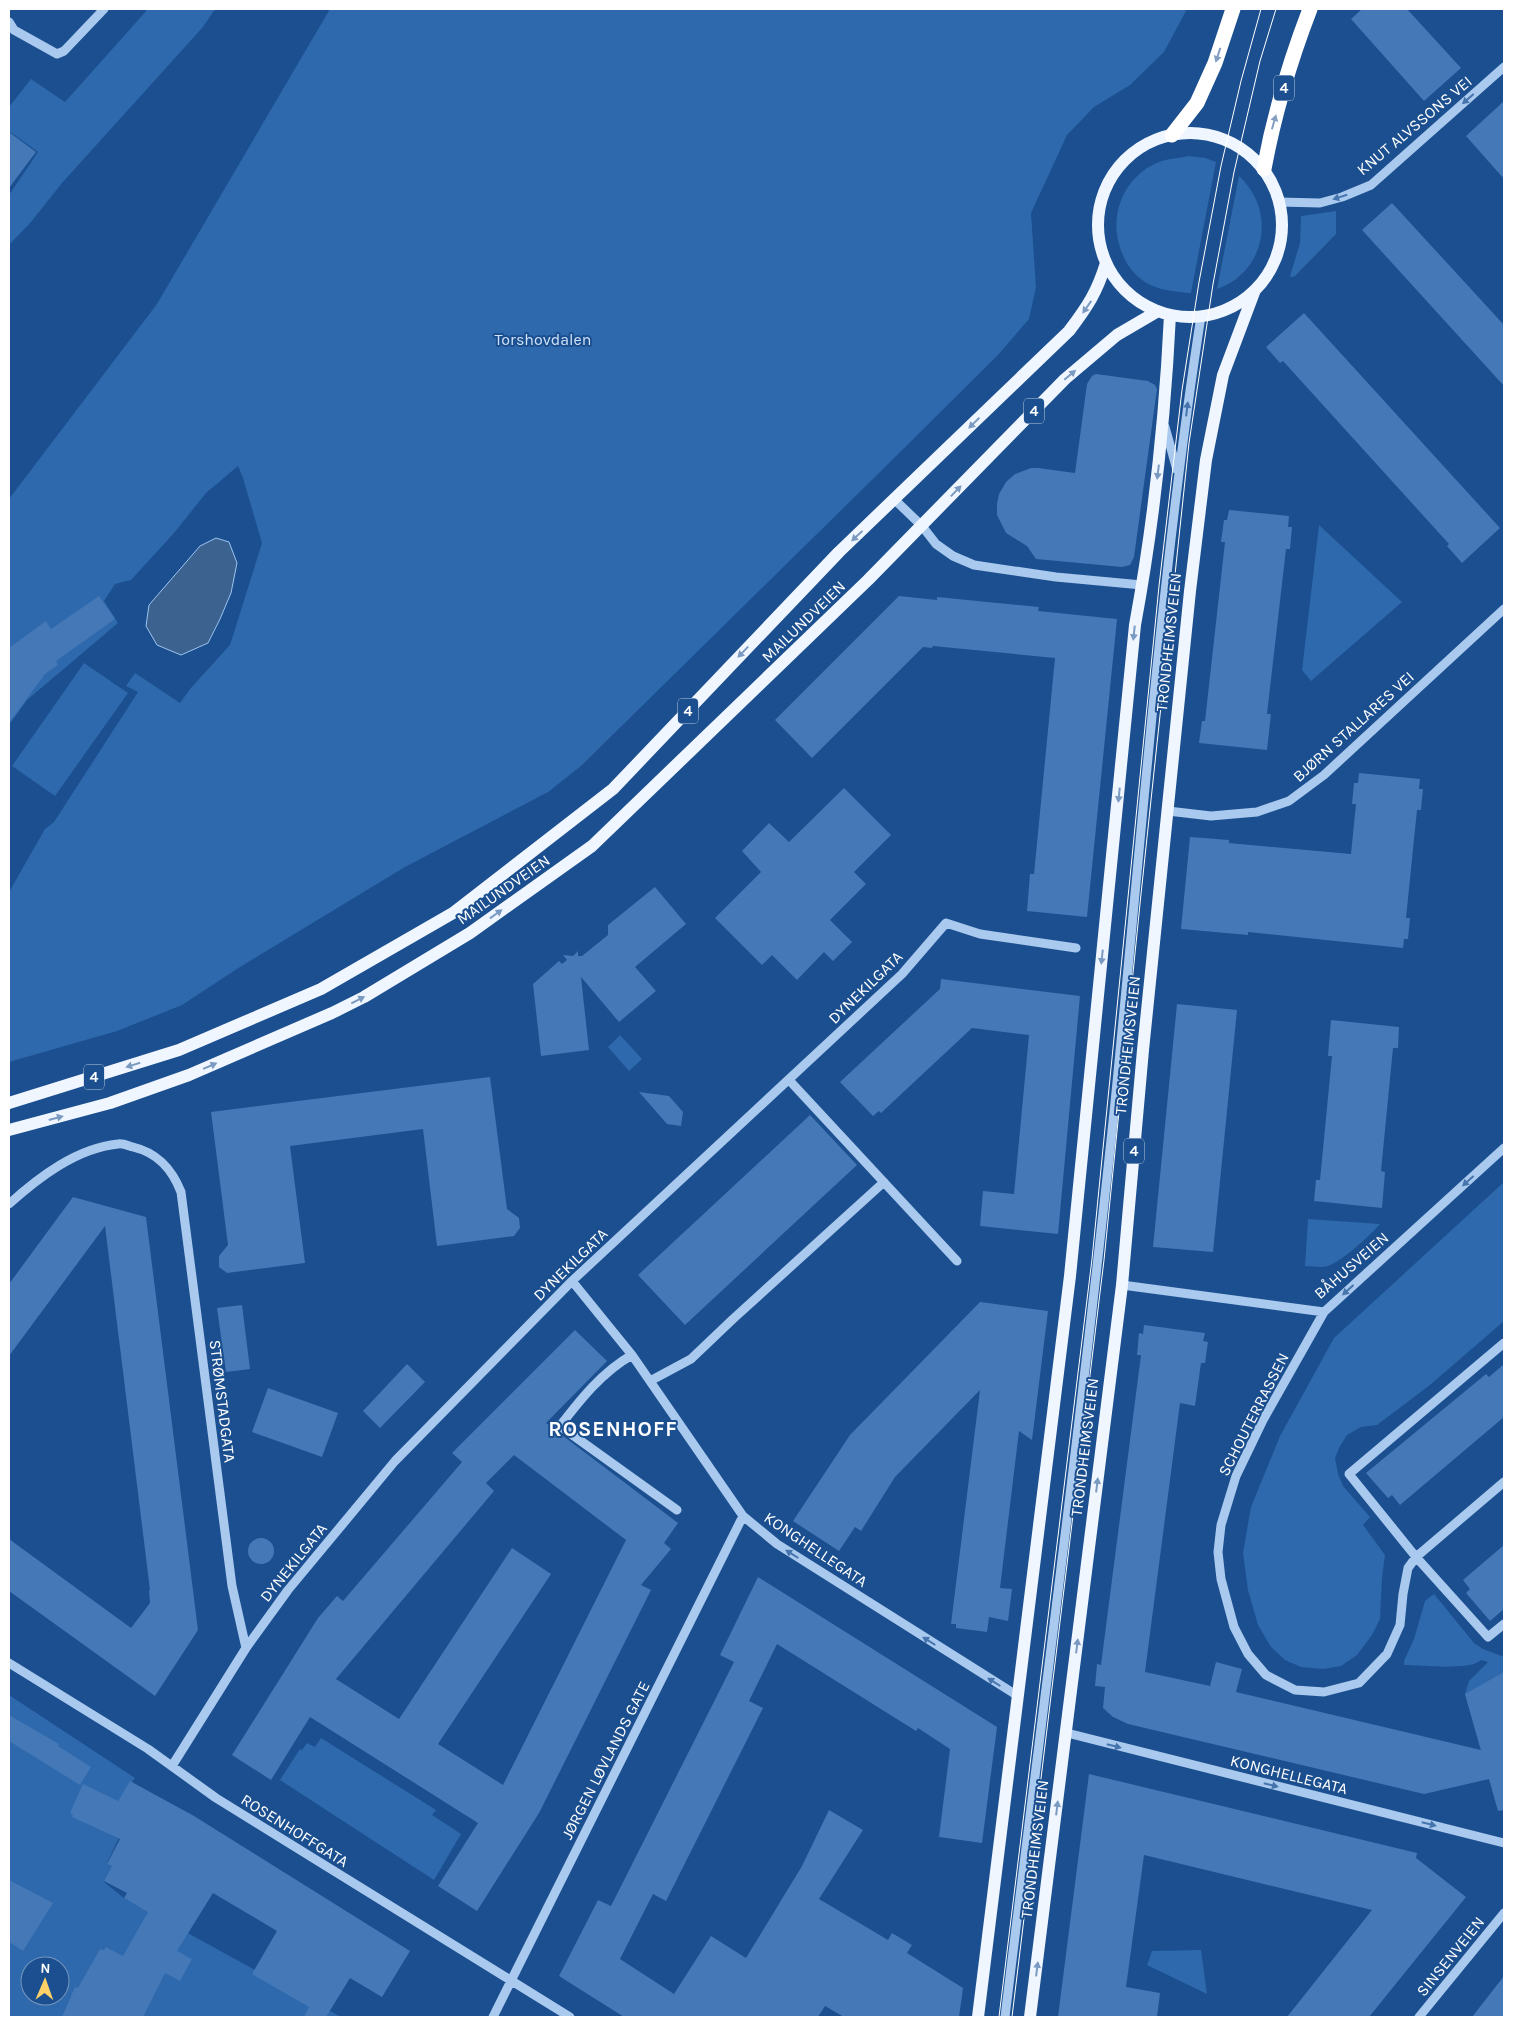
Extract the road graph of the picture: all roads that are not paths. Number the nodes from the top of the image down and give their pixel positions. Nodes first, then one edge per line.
1 (1233, 9) edge
2 (1310, 9) edge
3 (100, 10) edge
4 (9, 22) edge
5 (1504, 67) edge
6 (1172, 135) junction
7 (1264, 169) junction
8 (1280, 202) junction
9 (1106, 262) junction
10 (1256, 290) junction
11 (1158, 311) junction
12 (1170, 315) junction
13 (1201, 316) junction
14 (1164, 424) junction
15 (1179, 475) junction
16 (895, 500) junction
17 (922, 526) junction
18 (1142, 585) junction
19 (1504, 609) edge
20 (1168, 811) junction
21 (1076, 948) dead end
22 (789, 1080) junction
23 (9, 1103) edge
24 (9, 1130) edge
25 (1504, 1148) edge
26 (884, 1182) junction
27 (9, 1204) edge
28 (957, 1261) dead end
29 (572, 1281) junction
30 (1122, 1285) junction
31 (1324, 1312) junction
32 (1504, 1343) edge
33 (632, 1355) junction
34 (650, 1381) junction
35 (1504, 1482) edge
36 (677, 1510) dead end
37 (743, 1516) junction
38 (1416, 1557) junction
39 (1504, 1624) edge
40 (246, 1648) junction
41 (9, 1663) edge
42 (1018, 1696) junction
43 (1067, 1733) junction
44 (172, 1766) junction
45 (1504, 1843) edge
46 (1504, 1913) edge
47 (511, 1980) junction
48 (493, 2017) edge
49 (570, 2017) edge
50 (978, 2017) edge
51 (1005, 2017) edge
52 (1030, 2017) edge
53 (1419, 2017) edge

1 -> 6 highway
7 -> 2 highway, 4
3 - 4 street
5 -> 8 street, KNUT ALVSSONS VEI
6 - 7 main road
6 - 9 main road
7 - 8 main road
8 - 10 main road
9 - 11 main road
9 -> 16 main road, MAILUNDVEIEN / 4
10 - 13 main road
10 - 20 main road, TRONDHEIMSVEIEN / 4
11 - 12 main road
17 -> 11 main road, MAILUNDVEIEN / 4
12 - 13 main road
12 - 14 main road, TRONDHEIMSVEIEN
15 -> 13 street
14 - 15 street, TRONDHEIMSVEIEN
14 -> 18 main road, TRONDHEIMSVEIEN
15 - 51 street
16 - 17 street
16 -> 23 main road, MAILUNDVEIEN / 4
17 - 18 street
24 -> 17 main road, MAILUNDVEIEN / 4
18 -> 42 main road, TRONDHEIMSVEIEN
19 - 20 street, BJØRN STALLARES VEI
20 - 30 main road, TRONDHEIMSVEIEN / 4
21 - 22 street, DYNEKILGATA
22 - 26 street
22 - 29 street, DYNEKILGATA
25 -> 31 street, BÅHUSVEIEN
26 - 28 street
26 - 34 street
27 - 40 street, STRØMSTADGATA
29 - 33 street, KONGHELLEGATA
29 - 40 street, DYNEKILGATA
30 - 31 street, BÅHUSVEIEN
43 -> 30 main road, TRONDHEIMSVEIEN / 4
31 - 38 street, SCHOUTERRASSEN
32 - 38 street
33 - 34 street, KONGHELLEGATA
33 - 36 street
34 - 37 street, KONGHELLEGATA
35 - 38 street, SCHOUTERRASSEN
42 -> 37 street, KONGHELLEGATA
37 - 47 street, JØRGEN LØVLANDS GATE
38 - 39 street
40 - 44 street, DYNEKILGATA
41 - 44 street, ROSENHOFFGATA
42 - 50 main road, TRONDHEIMSVEIEN
43 -> 45 street, KONGHELLEGATA
52 -> 43 main road, TRONDHEIMSVEIEN / 4
44 - 47 street, ROSENHOFFGATA
46 - 53 street, SINSENVEIEN
47 - 48 street, JØRGEN LØVLANDS GATE
47 - 49 street, ROSENHOFFGATA

